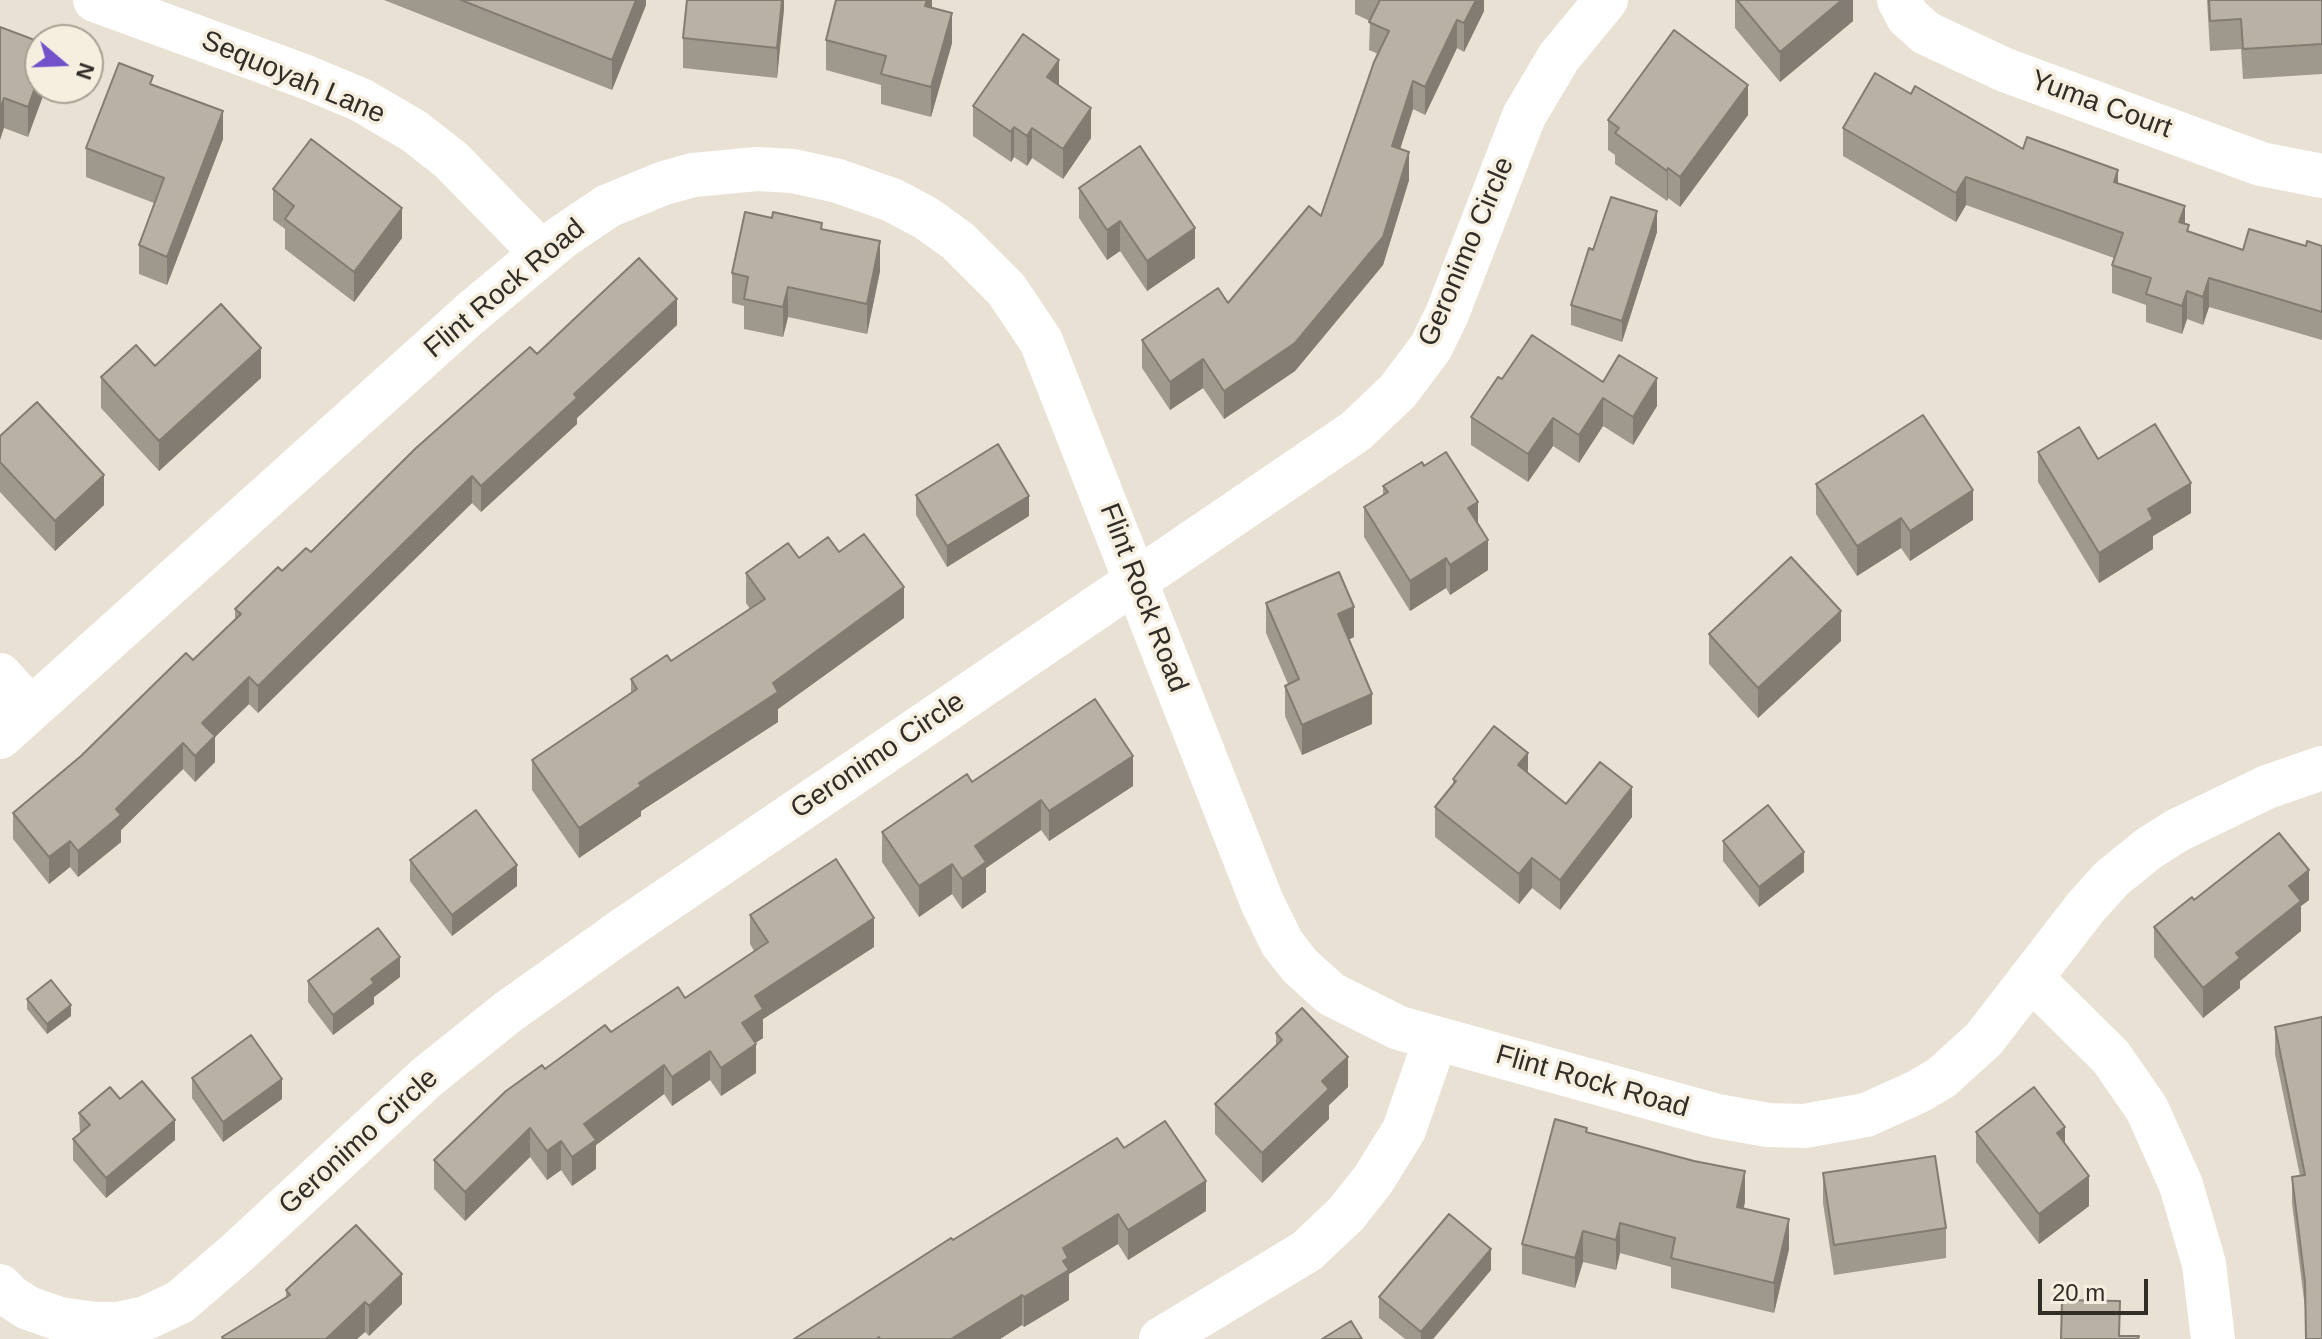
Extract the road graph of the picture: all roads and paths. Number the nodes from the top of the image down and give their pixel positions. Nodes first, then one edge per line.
1 (95, 0) edge
2 (1606, 0) edge
3 (1899, 0) edge
4 (2322, 176) edge
5 (542, 253) junction
6 (1137, 581) junction
7 (0, 675) edge
8 (16, 723) edge
9 (2322, 768) edge
10 (2031, 978) junction
11 (1436, 1038) junction
12 (0, 1286) edge
13 (1161, 1339) edge
14 (2213, 1339) edge

1 - 5 street, Sequoyah Lane
2 - 6 street, Geronimo Circle
3 - 4 street, Yuma Court
5 - 6 street, Flint Rock Road
5 - 8 street, Flint Rock Road
6 - 11 street, Flint Rock Road
6 - 12 street, Geronimo Circle
7 - 8 street
9 - 10 street, Flint Rock Road
10 - 11 street, Flint Rock Road
10 - 14 street
11 - 13 street

